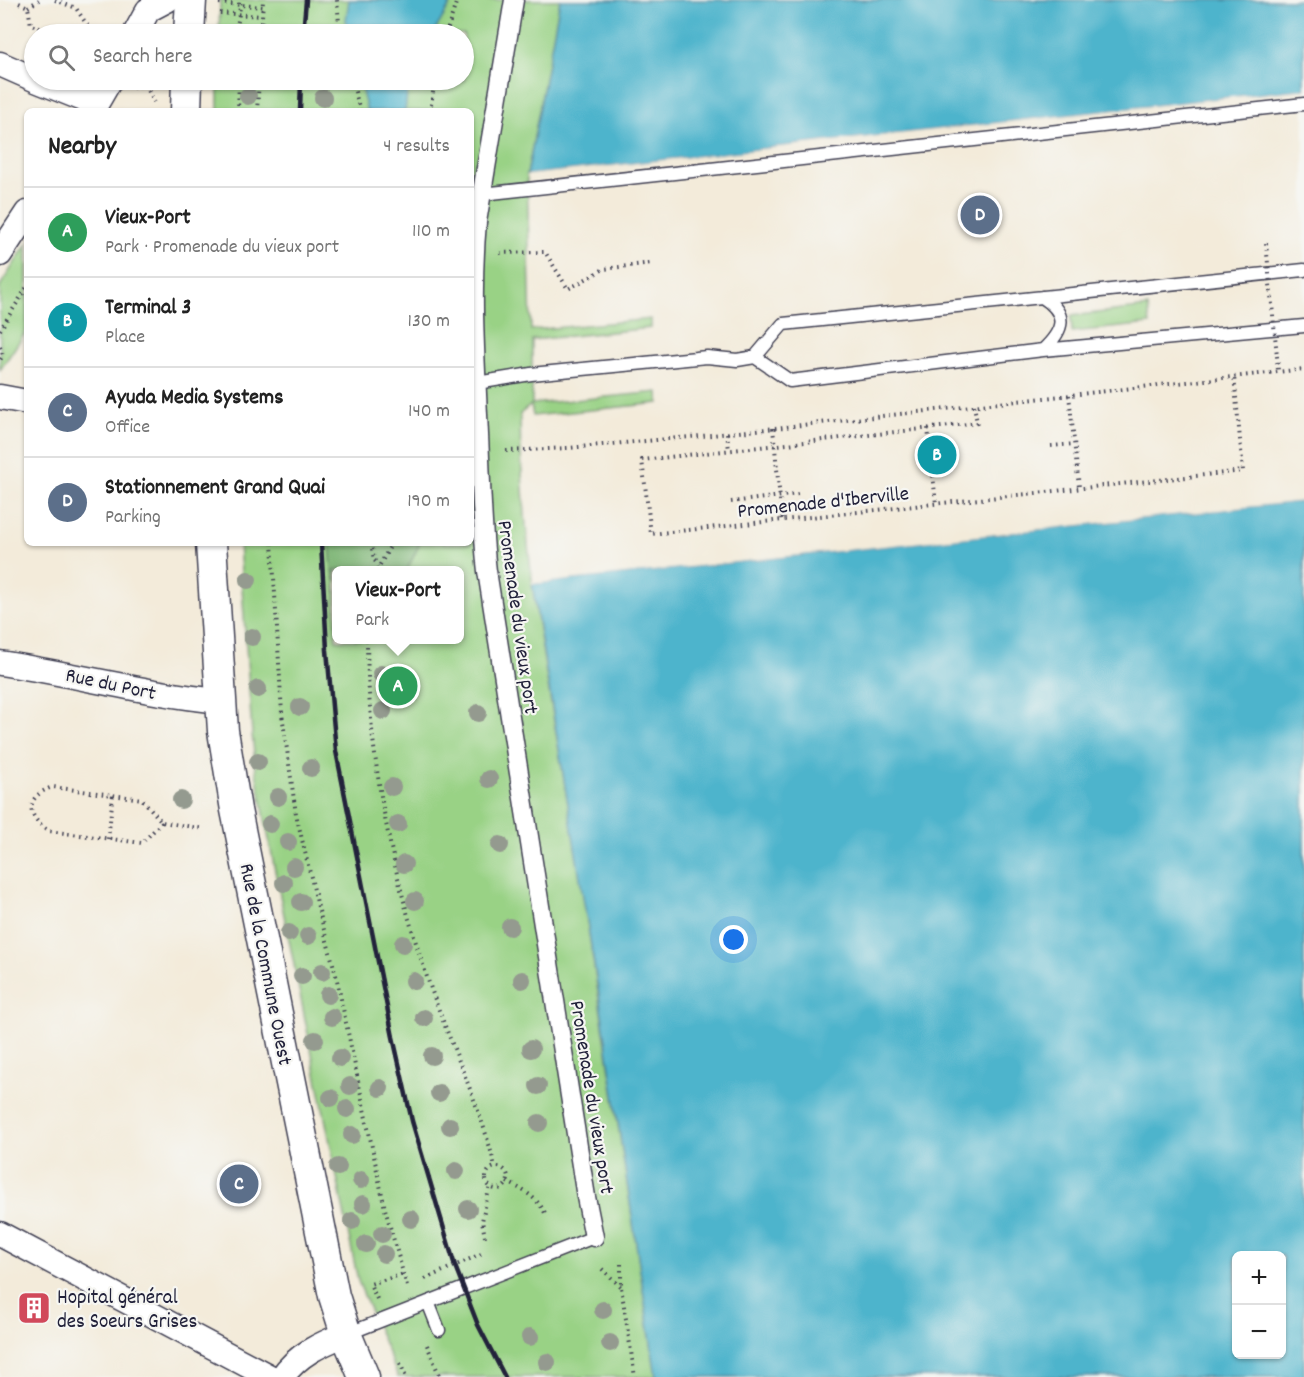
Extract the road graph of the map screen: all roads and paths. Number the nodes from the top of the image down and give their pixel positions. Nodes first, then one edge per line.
1 (39, 0) edge
2 (55, 0) edge
3 (167, 0) edge
4 (263, 0) edge
5 (337, 0) edge
6 (457, 0) edge
7 (514, 0) edge
8 (206, 2) edge
9 (19, 3) dead end
10 (241, 3) edge
11 (28, 7) junction
12 (263, 7) junction
13 (220, 13) dead end
14 (237, 14) junction
15 (262, 16) junction
16 (31, 24) edge
17 (86, 24) edge
18 (140, 24) edge
19 (194, 24) edge
20 (236, 24) edge
21 (262, 24) edge
22 (339, 24) edge
23 (449, 24) edge
24 (0, 64) edge
25 (24, 74) edge
26 (57, 90) edge
27 (114, 90) edge
28 (148, 90) edge
29 (187, 90) edge
30 (239, 90) edge
31 (258, 90) edge
32 (355, 90) edge
33 (433, 90) edge
34 (154, 102) dead end
35 (1304, 104) edge
36 (94, 108) edge
37 (186, 108) edge
38 (238, 108) edge
39 (257, 108) edge
40 (359, 108) edge
41 (430, 108) edge
42 (482, 194) junction
43 (24, 218) edge
44 (1266, 243) dead end
45 (474, 253) edge
46 (0, 254) edge
47 (500, 254) dead end
48 (652, 263) dead end
49 (1304, 270) edge
50 (24, 292) edge
51 (1042, 297) junction
52 (1304, 326) edge
53 (0, 330) edge
54 (0, 347) edge
55 (1043, 350) junction
56 (755, 357) junction
57 (0, 360) edge
58 (1304, 369) edge
59 (1278, 371) junction
60 (1233, 376) junction
61 (474, 384) edge
62 (1069, 395) junction
63 (974, 405) junction
64 (773, 428) junction
65 (928, 428) junction
66 (727, 433) junction
67 (1075, 444) junction
68 (775, 446) junction
69 (1051, 446) dead end
70 (729, 450) junction
71 (506, 451) dead end
72 (1079, 487) junction
73 (799, 494) dead end
74 (780, 496) junction
75 (731, 502) dead end
76 (936, 504) junction
77 (782, 520) junction
78 (211, 546) edge
79 (272, 546) edge
80 (372, 546) edge
81 (391, 546) edge
82 (377, 566) edge
83 (379, 566) edge
84 (367, 644) edge
85 (0, 663) edge
86 (221, 701) junction
87 (113, 795) junction
88 (162, 822) junction
89 (204, 829) dead end
90 (108, 839) junction
91 (495, 1167) junction
92 (507, 1182) junction
93 (490, 1185) junction
94 (545, 1213) dead end
95 (0, 1234) edge
96 (484, 1237) dead end
97 (594, 1237) joint
98 (482, 1254) dead end
99 (621, 1264) dead end
100 (602, 1269) dead end
101 (404, 1274) junction
102 (425, 1279) dead end
103 (408, 1287) dead end
104 (621, 1287) junction
105 (377, 1299) dead end
106 (428, 1302) junction
107 (439, 1330) dead end
108 (346, 1334) junction
109 (426, 1342) dead end
110 (400, 1363) dead end
111 (270, 1377) edge
112 (282, 1377) edge
113 (364, 1377) edge
114 (406, 1377) edge
115 (440, 1377) edge
116 (634, 1377) edge

1 - 11 path
2 - 17 path
3 - 18 street
4 - 12 path
5 - 22 path
6 - 23 path
7 - 42 street, Promenade du vieux port
8 - 10 path
8 - 19 street
9 - 11 path
10 - 12 path
10 - 14 path
11 - 16 path
12 - 15 path
13 - 14 path
14 - 15 path
14 - 20 path
15 - 21 path
24 - 25 street
26 - 36 street
27 - 36 street
28 - 34 path
29 - 37 street
30 - 38 path
31 - 39 path
32 - 40 path
33 - 41 path
35 - 42 lane
42 - 45 street, Promenade du vieux port
43 - 46 street
44 - 59 path, bridge
47 - 48 path
49 - 51 lane
50 - 53 path
51 - 55 lane
51 - 56 lane
52 - 55 lane
54 - 57 path
55 - 56 lane
56 - 61 lane
58 - 59 path
59 - 60 path
60 - 62 path
60 - 72 path, Promenade d'Iberville
61 - 97 street, Promenade du vieux port
62 - 63 path
62 - 67 path
63 - 64 path
63 - 65 path, Promenade d'Iberville
64 - 66 path
64 - 68 path
65 - 68 path, Promenade d'Iberville
65 - 76 path
66 - 70 path
66 - 71 path
67 - 69 path
67 - 72 path
68 - 70 path, Promenade d'Iberville
68 - 74 path
70 - 77 path, Promenade d'Iberville
72 - 76 path, Promenade d'Iberville
73 - 74 path
74 - 75 path
74 - 77 path
76 - 77 path, Promenade d'Iberville
78 - 86 street, Rue de la Commune Ouest
79 - 101 path
80 - 82 path
81 - 83 path
84 - 91 path
85 - 86 street, Rue du Port
86 - 108 street, Rue de la Commune Ouest
87 - 88 path
87 - 90 path
87 - 90 path
88 - 89 path
88 - 90 path
91 - 92 path
91 - 93 path
92 - 93 path
92 - 94 path
93 - 96 path
95 - 111 street
97 - 106 lane
98 - 102 path
99 - 104 path
100 - 104 path
101 - 103 path
101 - 105 path
104 - 116 path
106 - 107 lane
106 - 108 lane
108 - 112 street
108 - 113 street, Rue de la Commune Ouest
109 - 115 path
110 - 114 path

